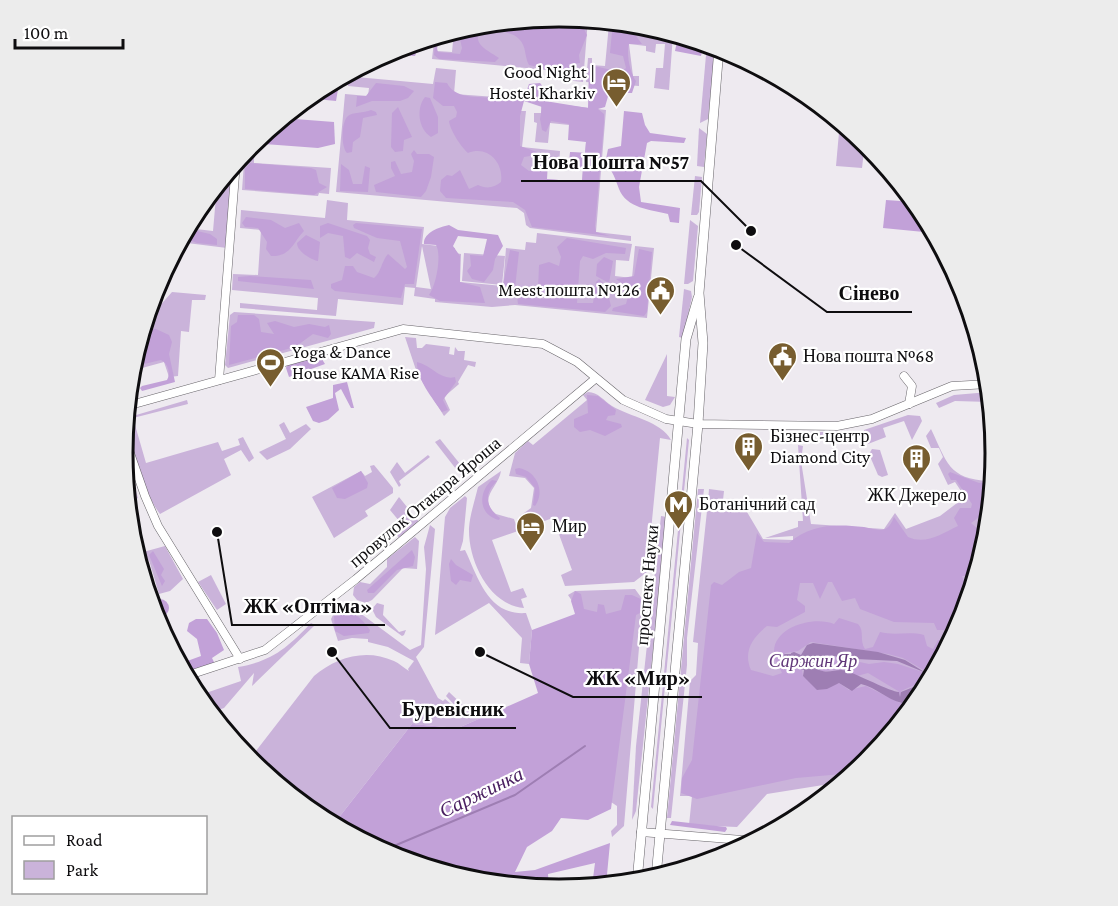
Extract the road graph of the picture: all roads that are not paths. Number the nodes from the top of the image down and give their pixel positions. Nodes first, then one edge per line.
1 (718, 58) edge
2 (235, 177) edge
3 (699, 293) junction
4 (904, 376) dead end
5 (595, 379) junction
6 (219, 380) junction
7 (979, 385) edge
8 (136, 403) edge
9 (909, 404) junction
10 (679, 422) junction
11 (698, 424) junction
12 (133, 461) edge
13 (240, 659) junction
14 (195, 673) edge
15 (641, 832) junction
16 (660, 834) junction
17 (737, 840) edge
18 (657, 867) edge
19 (638, 872) edge

1 - 3 main road, проспект Науки
2 - 6 street
3 - 10 main road, проспект Науки
3 - 11 main road, проспект Науки
4 - 9 street
5 - 6 street
5 - 10 street
5 - 13 street, провулок Отакара Яроша
6 - 8 street
7 - 9 street
9 - 11 street
10 - 11 street
10 - 15 main road, проспект Науки
11 - 16 main road, проспект Науки
12 - 13 street
13 - 14 street, провулок Отакара Яроша
15 - 16 street
15 - 19 main road, проспект Науки
16 - 17 street
16 - 18 main road, проспект Науки

